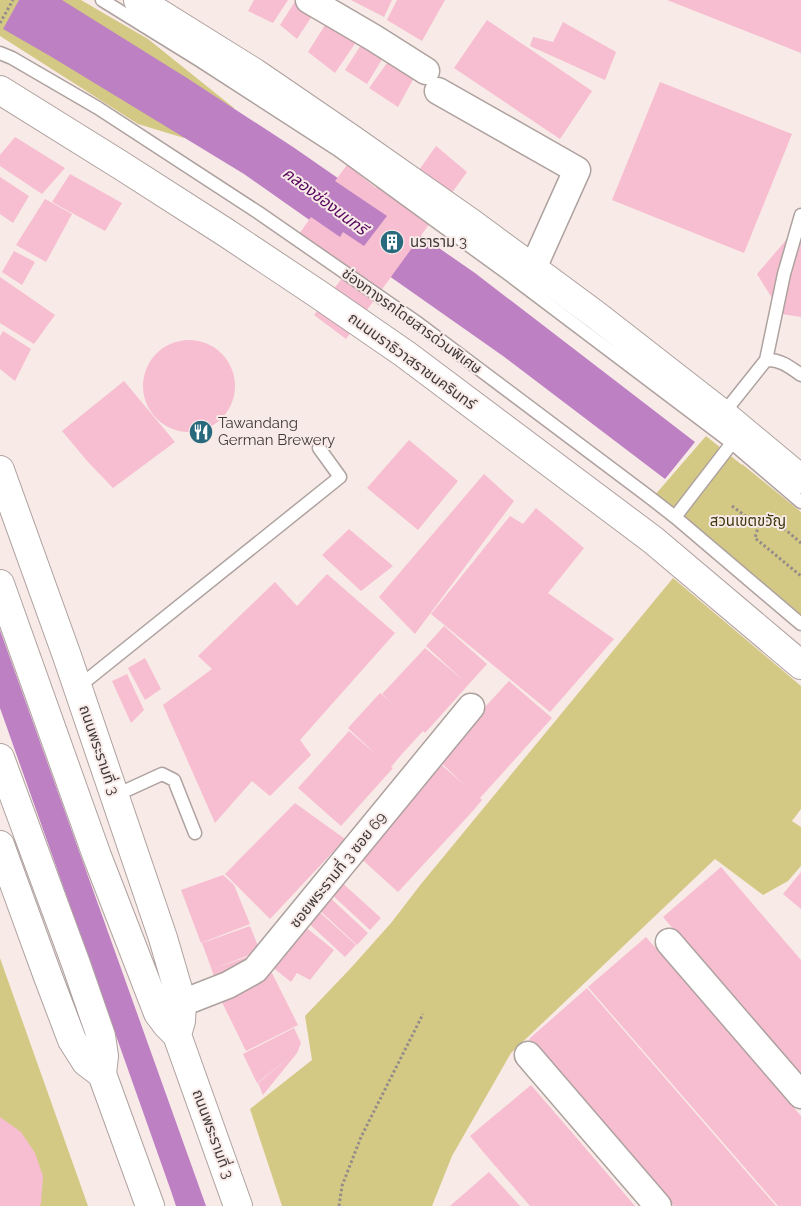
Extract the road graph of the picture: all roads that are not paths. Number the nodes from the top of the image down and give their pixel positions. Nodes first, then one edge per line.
1 (102, 0) edge
2 (138, 0) edge
3 (309, 0) edge
4 (0, 53) edge
5 (0, 90) edge
6 (801, 215) edge
7 (533, 268) junction
8 (766, 360) junction
9 (801, 375) edge
10 (723, 414) junction
11 (732, 443) junction
12 (319, 448) dead end
13 (0, 470) edge
14 (801, 479) edge
15 (801, 502) edge
16 (675, 517) junction
17 (0, 584) edge
18 (801, 624) edge
19 (801, 665) edge
20 (78, 688) junction
21 (471, 707) dead end
22 (0, 758) edge
23 (114, 796) junction
24 (195, 833) dead end
25 (0, 845) edge
26 (669, 942) dead end
27 (182, 1004) junction
28 (177, 1034) junction
29 (528, 1055) dead end
30 (102, 1074) junction
31 (801, 1095) edge
32 (150, 1206) edge
33 (238, 1206) edge
34 (658, 1206) edge

1 - 11 lane
2 - 7 main road
3 - 7 street
4 - 16 lane, ช่องทางรถโดยสารด่วนพิเศษ
5 - 19 main road, ถนนนราธิวาสราชนครินทร์
6 - 8 lane
7 - 10 main road
8 - 9 lane
8 - 10 lane
10 - 14 main road
11 - 15 lane
11 - 16 lane
12 - 20 lane
13 - 20 main road, ถนนพระรามที่ 3
16 - 18 lane, ช่องทางรถโดยสารด่วนพิเศษ
17 - 28 main road, ถนนพระรามที่ 3
20 - 23 main road, ถนนพระรามที่ 3
21 - 27 street, ซอยพระรามที่ 3 ซอย 69
22 - 30 main road
23 - 24 lane
23 - 27 main road, ถนนพระรามที่ 3
25 - 30 main road
26 - 31 street
27 - 28 main road, ถนนพระรามที่ 3
28 - 33 main road, ถนนพระรามที่ 3
29 - 34 street
30 - 32 main road

